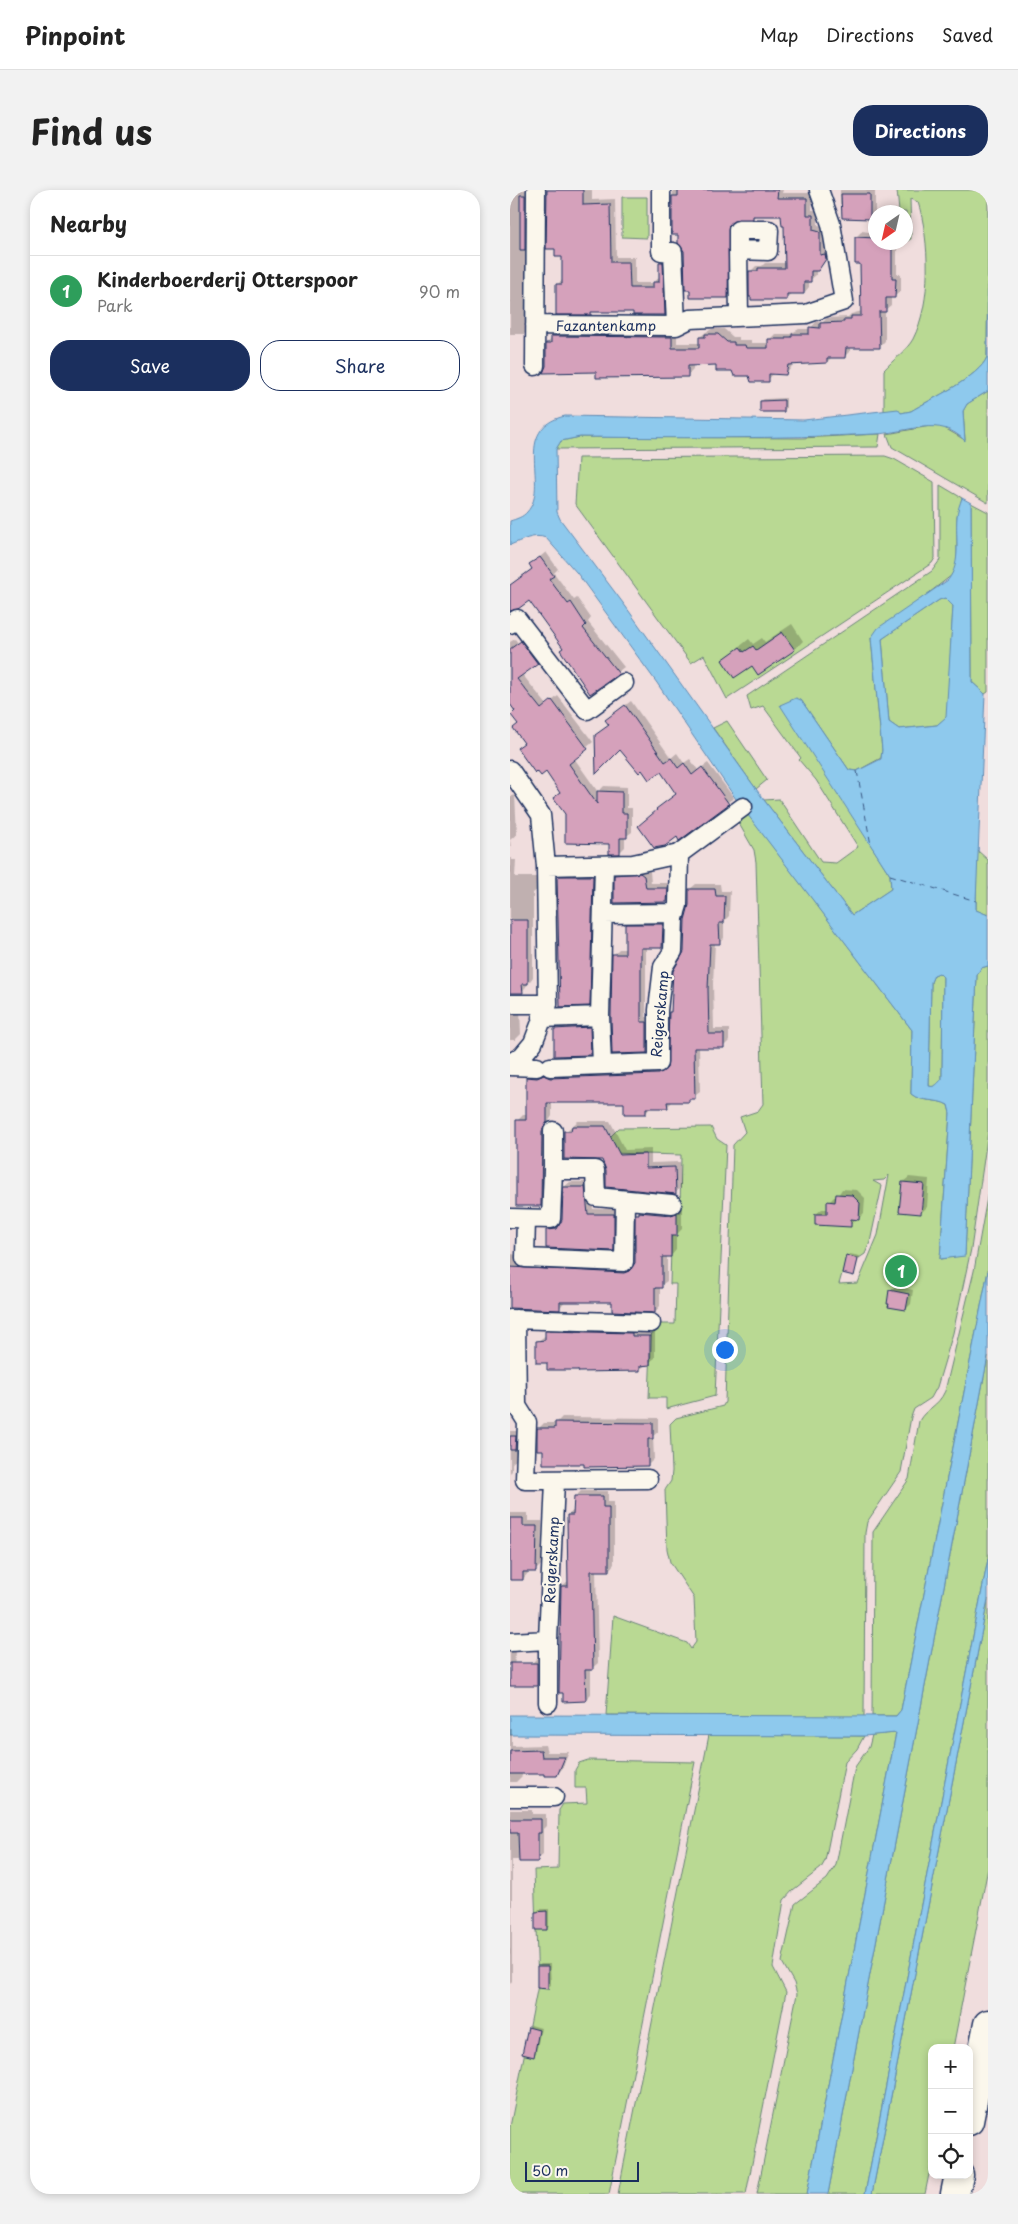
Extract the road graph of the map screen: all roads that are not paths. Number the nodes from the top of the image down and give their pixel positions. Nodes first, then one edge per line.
1 (536, 190) edge
2 (661, 190) edge
3 (819, 190) edge
4 (738, 250) dead end
5 (739, 316) junction
6 (535, 325) junction
7 (676, 326) junction
8 (535, 366) dead end
9 (510, 624) edge
10 (624, 683) dead end
11 (510, 770) edge
12 (743, 807) dead end
13 (679, 854) junction
14 (604, 865) junction
15 (546, 866) junction
16 (676, 913) junction
17 (604, 914) junction
18 (510, 1004) edge
19 (545, 1011) junction
20 (600, 1016) junction
21 (510, 1065) edge
22 (602, 1065) junction
23 (554, 1130) dead end
24 (553, 1170) junction
25 (625, 1201) junction
26 (672, 1204) dead end
27 (518, 1218) edge
28 (513, 1319) edge
29 (651, 1323) dead end
30 (648, 1479) dead end
31 (555, 1480) junction
32 (548, 1640) junction
33 (510, 1642) edge
34 (548, 1703) dead end
35 (510, 1797) edge
36 (554, 1797) dead end
37 (988, 2024) edge
38 (973, 2101) edge
39 (958, 2179) edge
40 (955, 2194) edge

1 - 6 street
2 - 7 street, Fazantenkamp
3 - 5 street, Fazantenkamp
4 - 5 street
5 - 7 street, Fazantenkamp
6 - 7 street, Fazantenkamp
6 - 8 street
9 - 10 street
11 - 15 street, Reigerskamp
12 - 13 street
13 - 14 street
13 - 16 street, Reigerskamp
14 - 15 street
14 - 17 street
15 - 19 street, Reigerskamp
16 - 17 street
16 - 22 street, Reigerskamp
17 - 20 street
18 - 19 street
19 - 20 street
19 - 21 street, Reigerskamp
20 - 22 street
21 - 22 street, Reigerskamp
23 - 24 street
24 - 25 street
24 - 27 street
25 - 26 street
25 - 27 street
28 - 29 street
28 - 31 street
30 - 31 street
31 - 32 street, Reigerskamp
32 - 33 street
32 - 34 street, Reigerskamp
35 - 36 street
37 - 38 highway
39 - 40 highway

